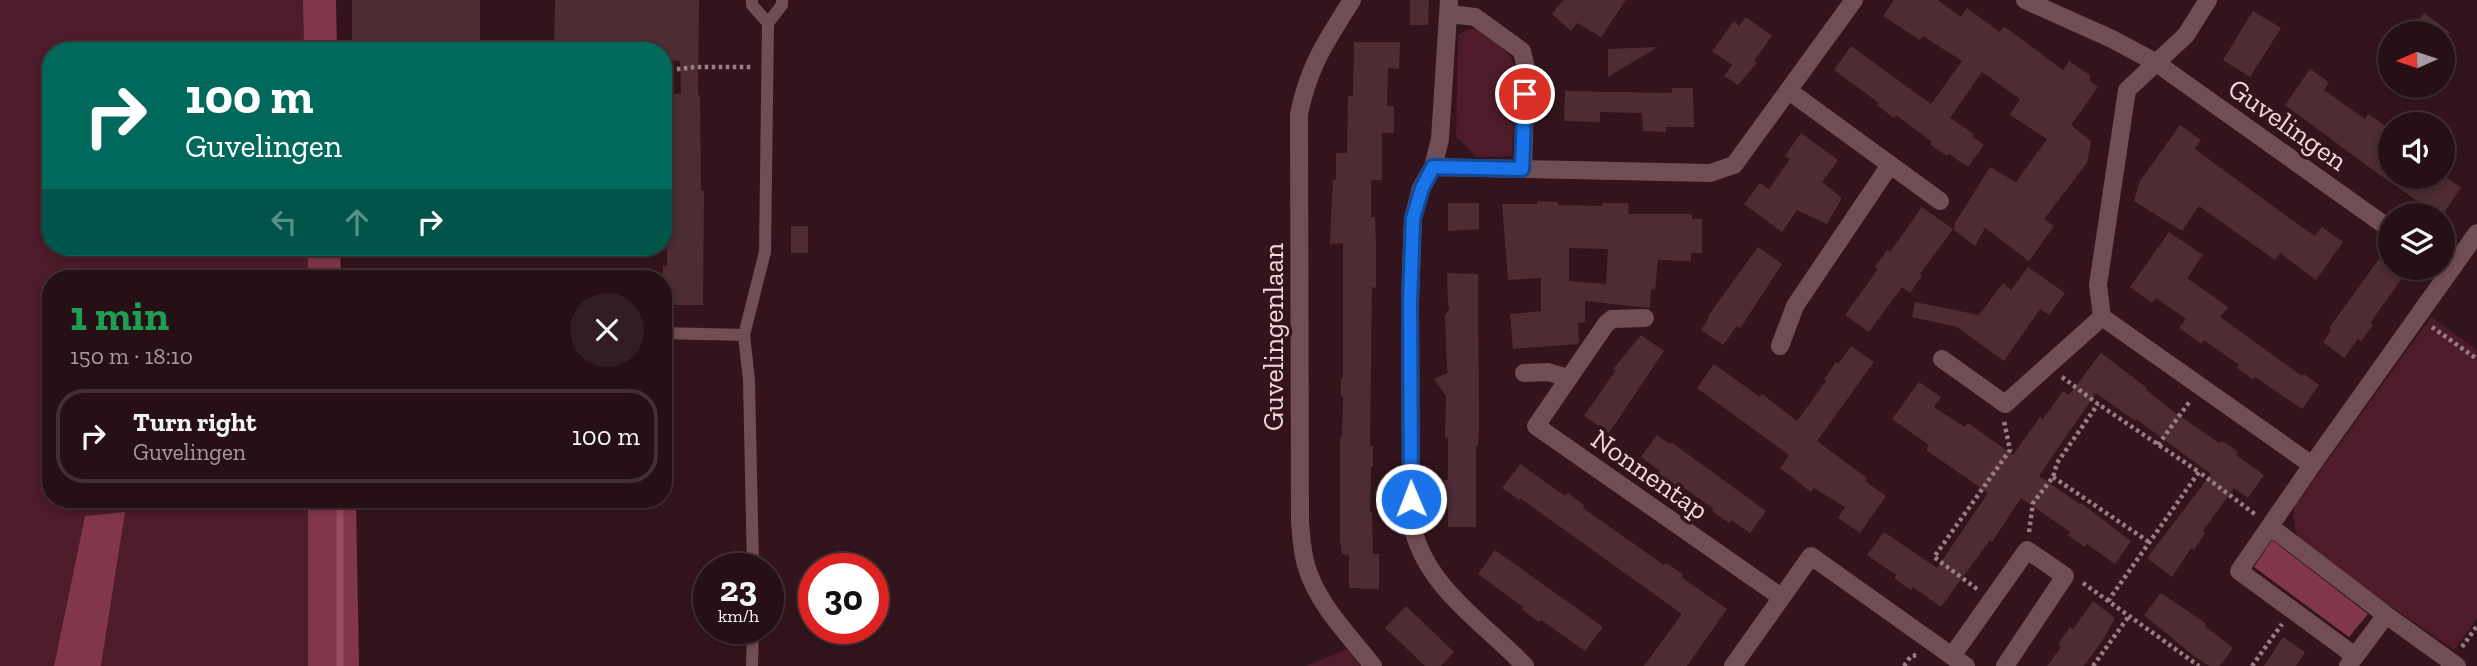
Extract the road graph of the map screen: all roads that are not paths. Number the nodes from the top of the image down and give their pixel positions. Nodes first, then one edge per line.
1 (752, 0) edge
2 (782, 0) edge
3 (1352, 0) edge
4 (2025, 0) edge
5 (2208, 0) edge
6 (1847, 4) edge
7 (1449, 7) edge
8 (768, 23) junction
9 (2155, 62) junction
10 (1789, 91) junction
11 (1890, 164) junction
12 (1433, 167) junction
13 (1522, 169) junction
14 (1940, 201) dead end
15 (2378, 220) edge
16 (2477, 233) edge
17 (2455, 259) edge
18 (2439, 280) edge
19 (2102, 317) junction
20 (1645, 318) dead end
21 (672, 333) edge
22 (744, 335) junction
23 (1780, 346) dead end
24 (1942, 359) dead end
25 (1524, 373) dead end
26 (1568, 378) junction
27 (2312, 465) junction
28 (2271, 527) junction
29 (753, 553) edge
30 (1781, 597) junction
31 (2386, 615) junction
32 (752, 644) edge
33 (1959, 661) edge
34 (2352, 661) edge
35 (2454, 664) edge
36 (752, 666) edge
37 (1373, 666) edge
38 (1525, 666) edge
39 (1733, 666) edge
40 (2005, 666) edge

1 - 8 lane
2 - 8 lane
3 - 37 street, Guvelingenlaan
4 - 9 street, Guvelingen
5 - 9 street
6 - 10 street
7 - 12 street
7 - 13 street
8 - 22 lane
9 - 15 street, Guvelingen
9 - 19 street
10 - 11 street
10 - 13 street
11 - 14 street
11 - 23 street
12 - 13 street
12 - 38 street
16 - 17 street
18 - 27 street
19 - 24 street
19 - 27 street
20 - 26 street, Nonnentap
21 - 22 lane
22 - 29 lane
25 - 26 street
26 - 30 street, Nonnentap
27 - 28 street
28 - 31 street
28 - 34 street
30 - 33 street
30 - 39 street
31 - 34 street
31 - 35 street
32 - 36 lane
33 - 40 street

